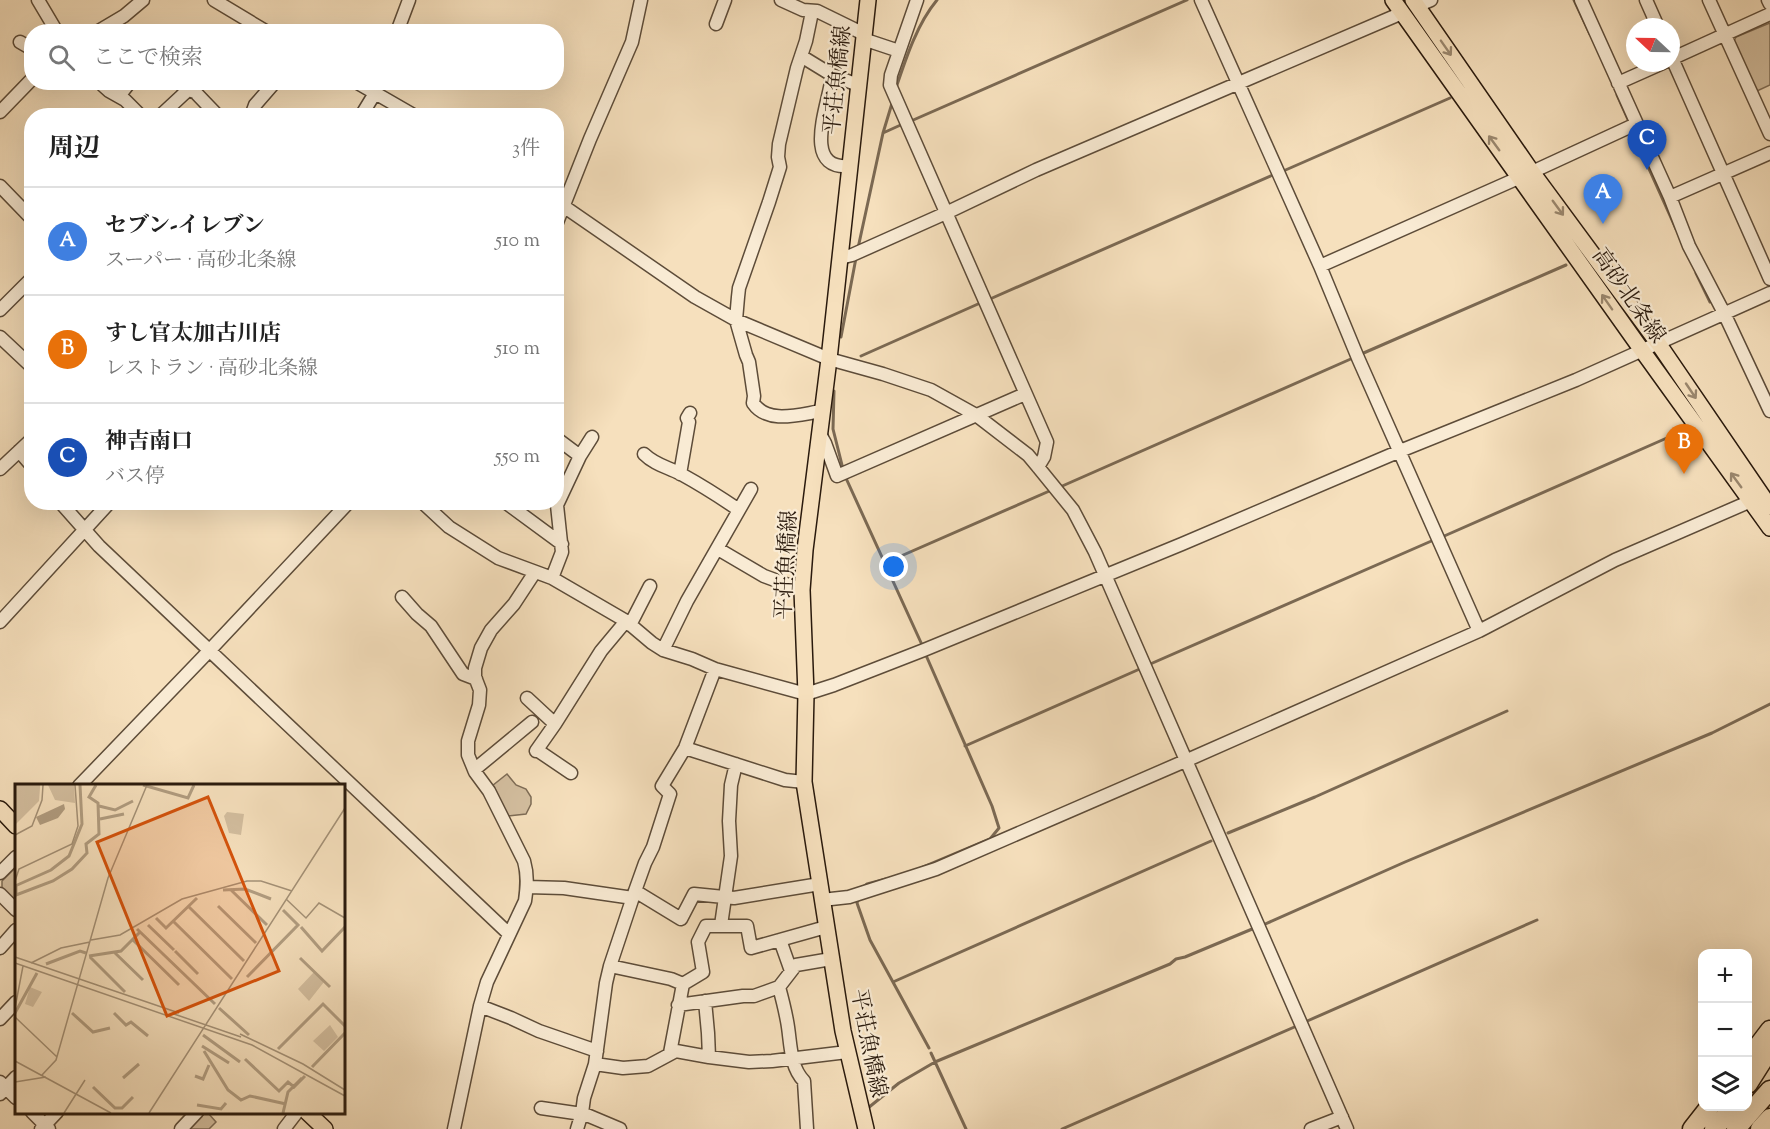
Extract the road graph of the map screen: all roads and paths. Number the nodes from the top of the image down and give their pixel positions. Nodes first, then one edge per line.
1 (38, 0) edge
2 (143, 0) edge
3 (214, 0) edge
4 (409, 0) edge
5 (641, 0) edge
6 (725, 0) edge
7 (781, 0) edge
8 (868, 0) edge
9 (916, 0) edge
10 (1201, 0) edge
11 (1393, 0) edge
12 (1581, 0) edge
13 (1646, 0) edge
14 (1709, 0) edge
15 (1420, 2) edge
16 (812, 12) junction
17 (1402, 13) junction
18 (1770, 14) edge
19 (1654, 18) edge
20 (52, 24) edge
21 (110, 24) edge
22 (254, 24) edge
23 (401, 24) edge
24 (716, 24) dead end
25 (1725, 35) junction
26 (864, 36) junction
27 (20, 42) dead end
28 (24, 45) edge
29 (899, 51) junction
30 (1680, 54) edge
31 (801, 56) junction
32 (1641, 72) edge
33 (1675, 72) edge
34 (832, 75) junction
35 (1239, 83) junction
36 (1618, 83) junction
37 (858, 85) junction
38 (24, 87) edge
39 (108, 90) edge
40 (124, 90) edge
41 (180, 90) edge
42 (191, 90) edge
43 (268, 90) edge
44 (376, 90) edge
45 (380, 90) edge
46 (119, 96) junction
47 (133, 108) edge
48 (166, 108) edge
49 (210, 108) edge
50 (254, 108) edge
51 (366, 108) edge
52 (404, 108) edge
53 (0, 112) edge
54 (1632, 125) junction
55 (1770, 135) edge
56 (1770, 153) edge
57 (849, 166) junction
58 (1724, 173) junction
59 (1525, 175) junction
60 (0, 186) edge
61 (564, 197) edge
62 (1670, 197) junction
63 (564, 206) edge
64 (24, 211) edge
65 (946, 213) junction
66 (852, 254) junction
67 (1320, 266) junction
68 (1770, 279) edge
69 (24, 286) edge
70 (1770, 293) edge
71 (0, 310) edge
72 (1724, 313) junction
73 (736, 320) junction
74 (0, 337) edge
75 (1658, 343) junction
76 (1641, 350) junction
77 (24, 360) edge
78 (831, 360) junction
79 (1025, 394) junction
80 (822, 411) junction
81 (1770, 411) edge
82 (690, 413) dead end
83 (976, 415) junction
84 (819, 432) junction
85 (592, 437) dead end
86 (564, 444) edge
87 (24, 447) edge
88 (20, 451) junction
89 (1400, 451) junction
90 (644, 453) dead end
91 (24, 456) edge
92 (580, 456) junction
93 (1038, 467) junction
94 (0, 469) edge
95 (680, 474) junction
96 (564, 484) edge
97 (751, 489) dead end
98 (1764, 500) edge
99 (67, 510) edge
100 (103, 510) edge
101 (341, 510) edge
102 (431, 510) edge
103 (516, 510) edge
104 (557, 510) edge
105 (739, 510) junction
106 (1770, 528) edge
107 (84, 531) junction
108 (562, 544) junction
109 (718, 549) junction
110 (535, 572) junction
111 (1104, 576) junction
112 (552, 578) junction
113 (650, 586) dead end
114 (802, 590) junction
115 (402, 597) dead end
116 (0, 622) edge
117 (628, 623) junction
118 (1479, 631) junction
119 (663, 650) junction
120 (209, 651) junction
121 (715, 669) junction
122 (476, 679) junction
123 (806, 694) junction
124 (527, 698) dead end
125 (532, 722) dead end
126 (555, 724) junction
127 (685, 748) junction
128 (1186, 761) junction
129 (736, 764) junction
130 (474, 770) junction
131 (571, 773) dead end
132 (804, 782) junction
133 (81, 784) edge
134 (0, 809) edge
135 (15, 825) edge
136 (15, 857) edge
137 (0, 873) edge
138 (820, 884) junction
139 (527, 887) junction
140 (0, 894) edge
141 (634, 894) junction
142 (726, 898) junction
143 (822, 900) junction
144 (15, 909) edge
145 (721, 925) junction
146 (826, 927) junction
147 (15, 931) edge
148 (509, 934) junction
149 (780, 940) junction
150 (0, 948) edge
151 (831, 959) junction
152 (610, 966) junction
153 (791, 971) junction
154 (683, 984) junction
155 (779, 987) junction
156 (705, 1001) junction
157 (15, 1003) edge
158 (678, 1005) junction
159 (480, 1006) junction
160 (0, 1018) edge
161 (1770, 1030) edge
162 (1770, 1049) edge
163 (597, 1051) junction
164 (847, 1052) junction
165 (670, 1053) junction
166 (709, 1057) junction
167 (1750, 1057) edge
168 (793, 1059) junction
169 (595, 1064) junction
170 (1770, 1065) edge
171 (15, 1078) edge
172 (1752, 1078) edge
173 (1752, 1085) edge
174 (2, 1088) edge
175 (1770, 1090) edge
176 (15, 1097) edge
177 (1770, 1103) edge
178 (541, 1108) dead end
179 (1707, 1111) edge
180 (33, 1114) edge
181 (56, 1114) edge
182 (196, 1114) edge
183 (296, 1114) edge
184 (308, 1114) edge
185 (582, 1114) junction
186 (1735, 1114) edge
187 (1342, 1117) junction
188 (1770, 1118) edge
189 (45, 1128) edge
190 (181, 1129) edge
191 (284, 1129) edge
192 (325, 1129) edge
193 (454, 1129) edge
194 (577, 1129) edge
195 (620, 1129) edge
196 (807, 1129) edge
197 (866, 1129) edge
198 (1311, 1129) edge
199 (1347, 1129) edge
200 (1692, 1129) edge
201 (1714, 1129) edge
202 (1760, 1129) edge

1 - 20 street
2 - 21 street
3 - 22 street
4 - 23 street
5 - 61 street
6 - 24 street
7 - 16 street
8 - 26 main road, 平荘魚橋線
9 - 29 street
10 - 35 street
11 - 17 main road, 高砂北条線
12 - 36 street
13 - 19 street
14 - 25 street
15 -> 59 main road, 高砂北条線
16 - 26 street
16 - 31 street
17 - 35 street
59 -> 17 main road, 高砂北条線
18 - 25 street
25 - 30 street
25 - 55 street
26 - 29 street
26 - 37 main road, 平荘魚橋線
27 - 28 street
29 - 65 street
31 - 34 street
31 - 73 street
32 - 36 street
33 - 58 street
34 - 37 street
34 - 57 street
35 - 65 street
35 - 67 street
36 - 54 street
37 - 57 main road, 平荘魚橋線
38 - 53 street
39 - 46 street
40 - 46 street
41 - 48 street
42 - 49 street
43 - 50 street
44 - 51 street
45 - 52 street
46 - 47 street
54 - 59 street
54 - 62 street
56 - 58 street
57 - 66 main road, 平荘魚橋線
58 - 62 street
58 - 68 street
59 - 67 street
59 -> 75 main road, 高砂北条線
76 -> 59 main road, 高砂北条線
60 - 64 street
62 - 72 street
63 - 73 street
65 - 66 street
65 - 79 street
66 - 78 main road, 平荘魚橋線
67 - 89 street
69 - 71 street
70 - 72 street
72 - 75 street
72 - 81 street
73 - 78 street
73 - 80 street
74 - 77 street
75 - 76 street
75 -> 98 main road, 高砂北条線
76 - 89 street
98 -> 76 main road, 高砂北条線
78 - 80 main road, 平荘魚橋線
78 - 83 street
79 - 83 street
79 - 93 street
80 - 84 main road, 平荘魚橋線
82 - 95 street
83 - 84 street
83 - 93 street
84 - 114 main road, 平荘魚橋線
85 - 92 street
86 - 92 street
87 - 88 street
88 - 91 street
88 - 94 street
89 - 111 street
89 - 118 street
90 - 95 street
92 - 96 street
93 - 111 street
95 - 105 street
97 - 105 street
98 - 106 main road, 高砂北条線
98 - 118 street
99 - 107 street
100 - 107 street
101 - 120 street
102 - 110 street
103 - 108 street
104 - 108 street
105 - 109 street
107 - 116 street
107 - 120 street
108 - 112 street
109 - 114 street
109 - 119 street
110 - 112 street
110 - 122 street
111 - 123 street
111 - 128 street
112 - 117 street
113 - 117 street
114 - 123 main road, 平荘魚橋線
115 - 122 street
117 - 119 street
117 - 126 street
118 - 128 street
119 - 121 street
120 - 133 street
120 - 148 street
121 - 123 street
121 - 127 street
122 - 130 street
123 - 132 main road, 平荘魚橋線
124 - 126 street
125 - 130 street
126 - 131 street
127 - 129 street
127 - 141 street
128 - 143 street
128 - 187 street
129 - 132 street
129 - 142 street
130 - 139 street
132 - 138 main road, 平荘魚橋線
134 - 135 main road
136 - 137 street
138 - 142 street
138 - 143 main road, 平荘魚橋線
139 - 141 street
139 - 148 street
140 - 144 street
141 - 142 street
141 - 152 street
142 - 145 street
143 - 146 main road, 平荘魚橋線
145 - 149 street
145 - 154 street
146 - 149 street
146 - 151 main road, 平荘魚橋線
147 - 150 street
148 - 159 street
149 - 153 street
151 - 153 street
151 - 164 main road, 平荘魚橋線
152 - 154 street
152 - 163 street
153 - 155 street
154 - 158 street
155 - 156 street
155 - 168 street
156 - 158 street
156 - 166 street
157 - 160 street
158 - 165 street
159 - 163 street
159 - 193 street
161 - 167 highway
162 - 172 highway
163 - 169 street
164 - 168 street
164 - 197 main road, 平荘魚橋線
165 - 166 street
165 - 169 street
166 - 168 street
168 - 196 street
169 - 185 street
170 - 173 highway
171 - 174 street
174 - 176 street
175 - 186 highway
177 - 186 highway
178 - 185 street
179 - 200 highway
180 - 189 street
181 - 189 street
182 - 190 street
183 - 191 street
184 - 192 main road
185 - 194 street
185 - 195 street
186 - 201 highway
187 - 198 street
187 - 199 street
188 - 202 highway

